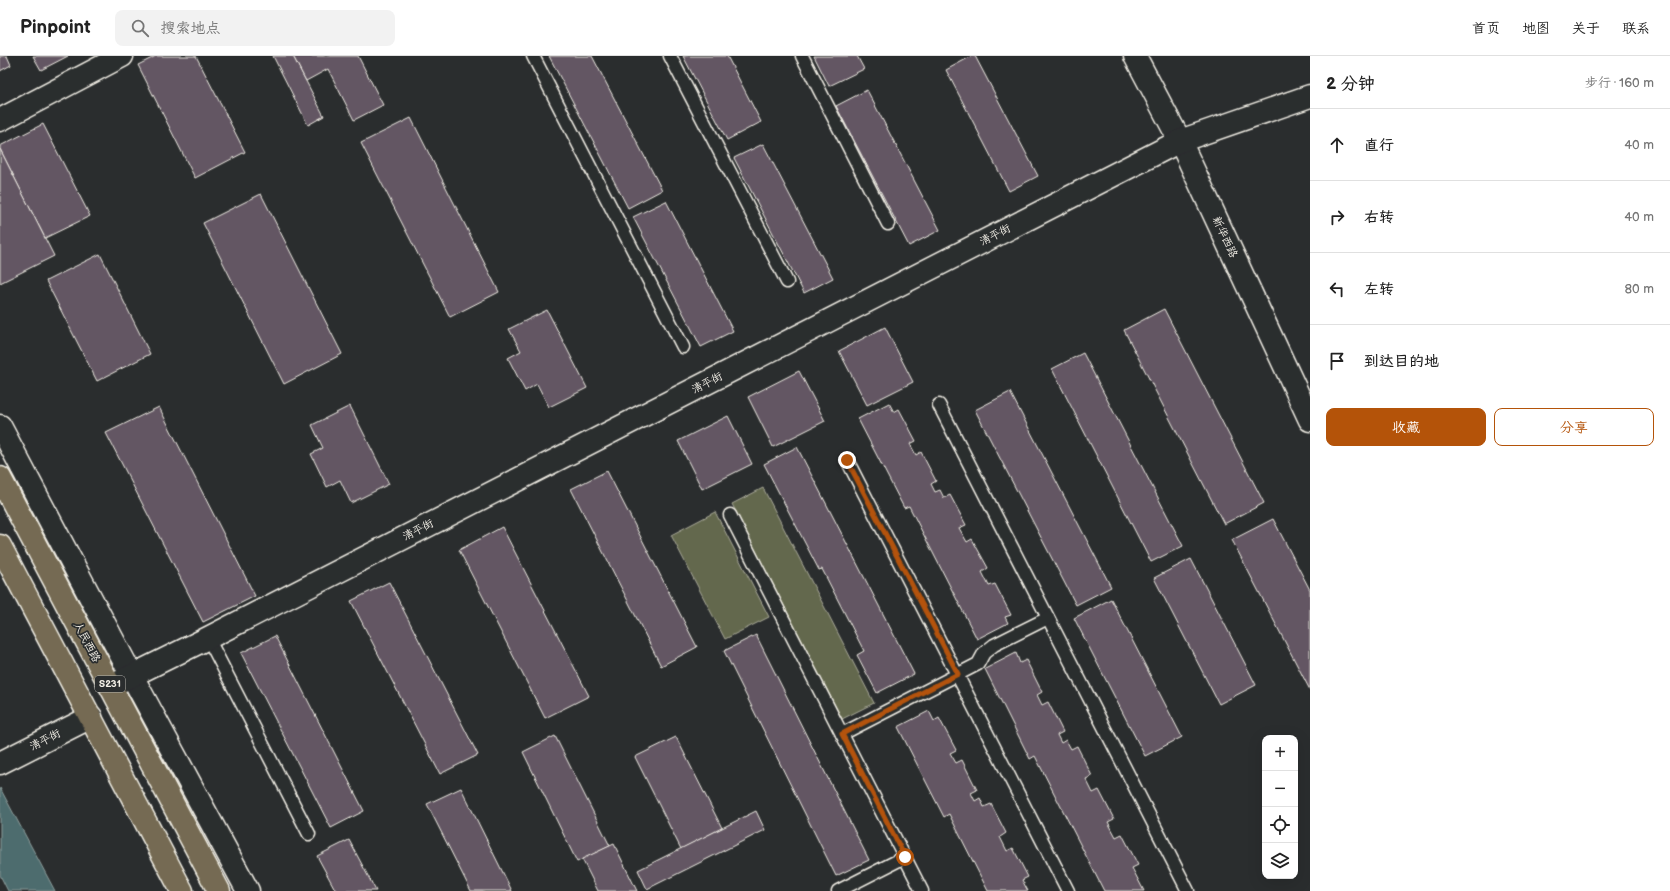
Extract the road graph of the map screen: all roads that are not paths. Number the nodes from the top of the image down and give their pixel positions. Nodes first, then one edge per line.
1 (122, 56) edge
2 (533, 56) edge
3 (670, 56) edge
4 (802, 56) edge
5 (1135, 56) edge
6 (1310, 96) edge
7 (0, 120) edge
8 (1180, 141) junction
9 (888, 224) dead end
10 (787, 282) dead end
11 (683, 347) dead end
12 (939, 405) dead end
13 (1310, 420) edge
14 (0, 426) edge
15 (847, 460) dead end
16 (0, 478) edge
17 (730, 515) dead end
18 (0, 546) edge
19 (1048, 618) junction
20 (208, 638) junction
21 (958, 674) junction
22 (132, 676) junction
23 (111, 686) junction
24 (91, 717) junction
25 (842, 734) junction
26 (4, 761) edge
27 (309, 834) dead end
28 (905, 857) junction
29 (182, 891) edge
30 (219, 891) edge
31 (248, 891) edge
32 (838, 891) edge
33 (922, 891) edge
34 (1068, 891) edge
35 (1187, 891) edge

1 - 7 street
2 - 11 lane
3 - 10 lane
4 - 9 lane
5 - 8 street, 新华西路
6 - 8 street, 清平街
8 - 13 street, 新华西路
8 - 20 street, 清平街
12 - 19 lane
14 - 22 street
15 - 21 lane
16 - 23 main road, 人民西路 / S231
17 - 25 lane
18 - 24 main road, S231
19 - 21 lane
19 - 35 lane
20 - 22 street, 清平街
20 - 27 lane
21 - 25 lane
21 - 34 lane
22 - 23 street, 清平街
22 - 31 street
23 - 30 main road, 人民西路 / S231
24 - 26 street, 清平街
24 - 29 main road, S231
25 - 28 lane
28 - 32 lane
28 - 33 lane

